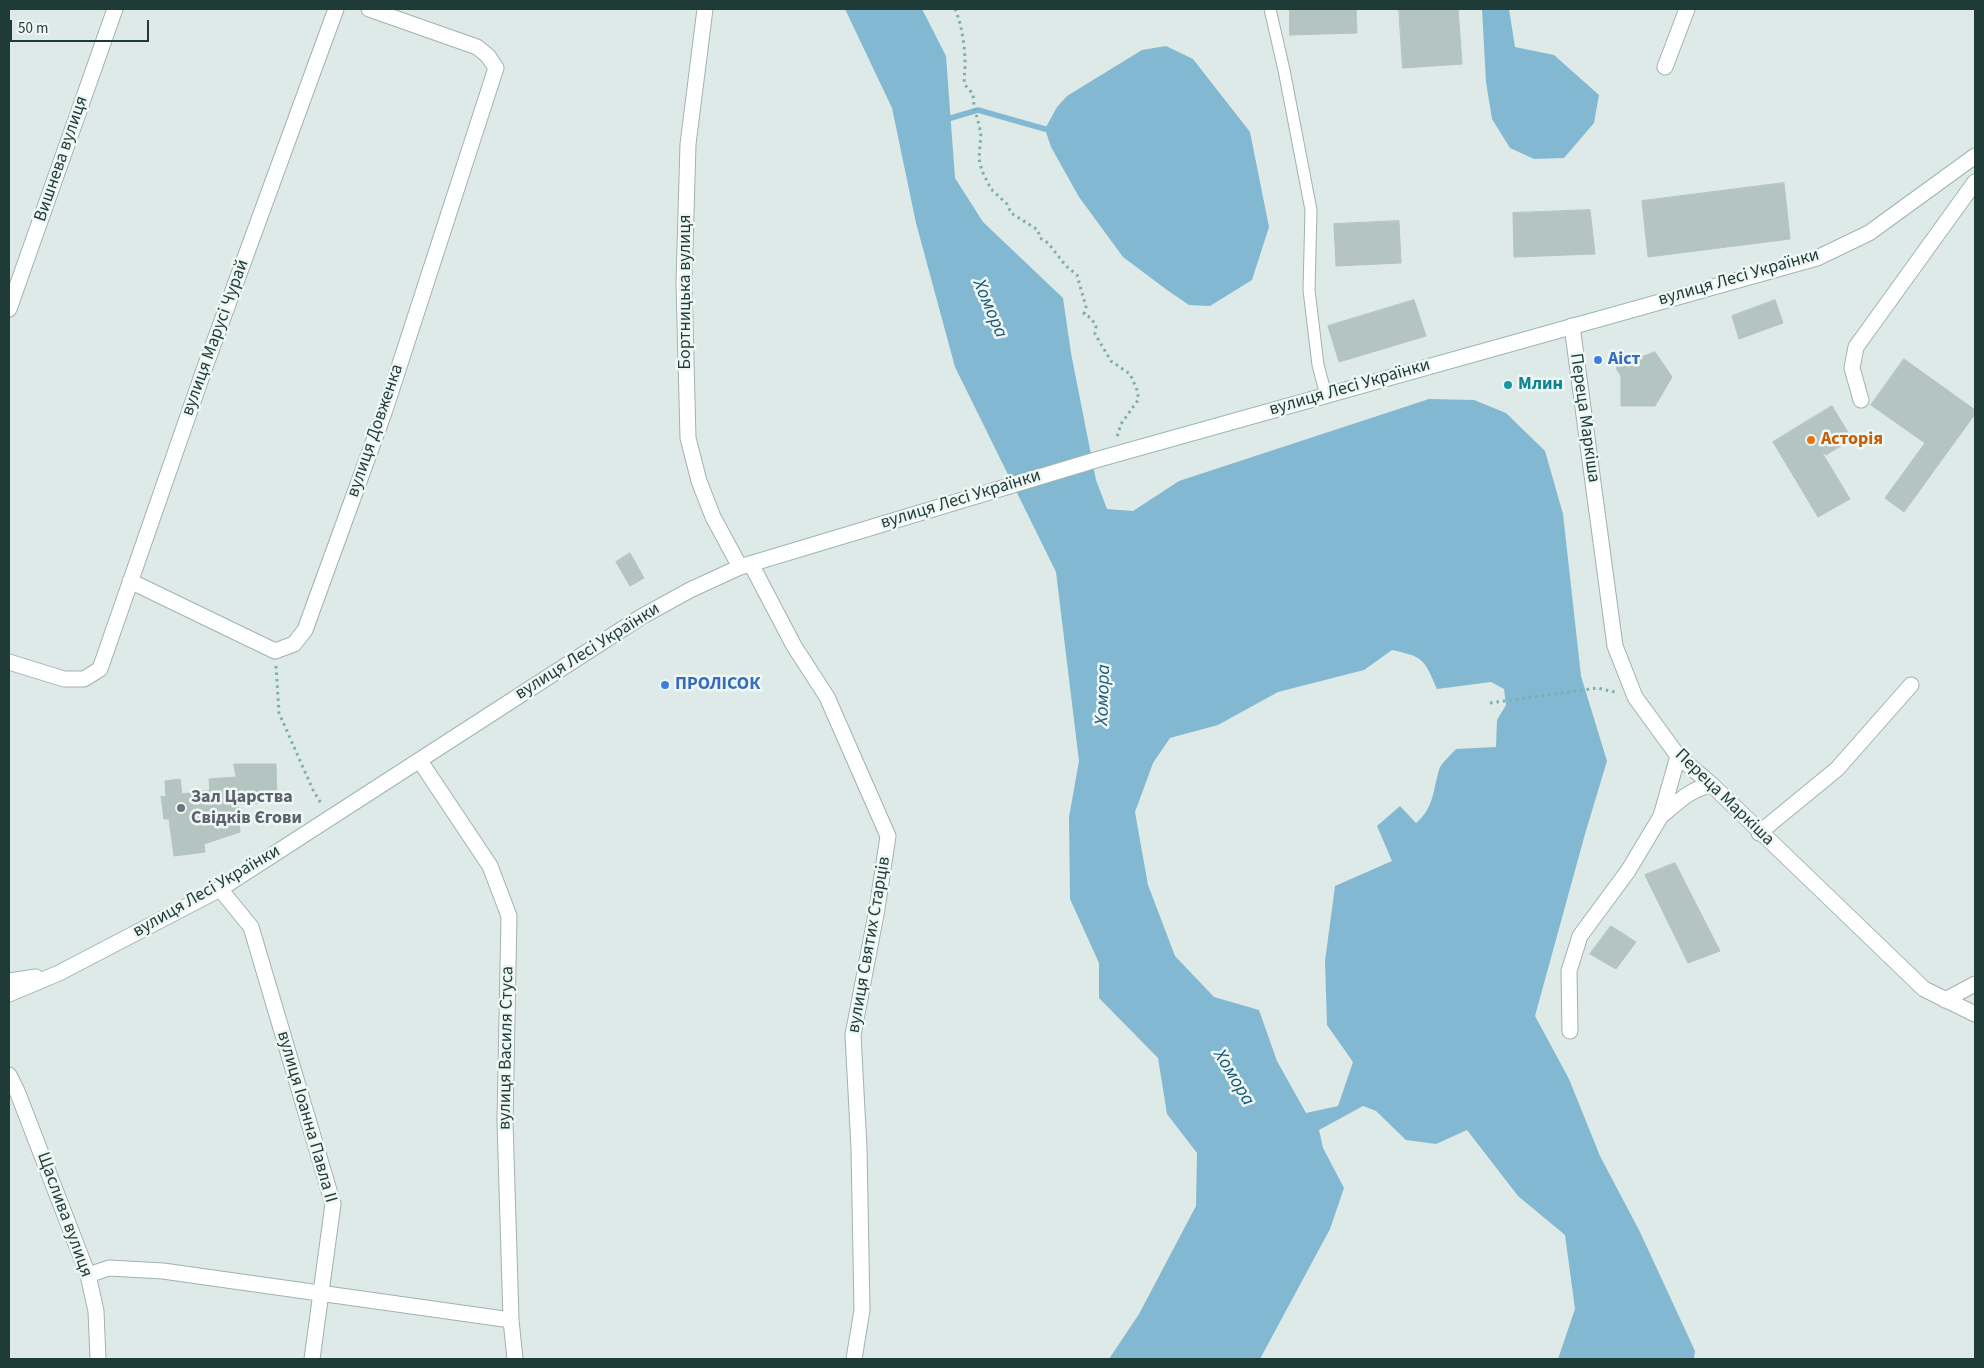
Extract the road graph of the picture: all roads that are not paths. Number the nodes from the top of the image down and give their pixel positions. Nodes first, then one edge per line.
1 (115, 9) edge
2 (336, 9) edge
3 (370, 9) edge
4 (705, 9) edge
5 (1270, 9) edge
6 (1687, 9) edge
7 (1665, 67) dead end
8 (1975, 156) edge
9 (1975, 182) edge
10 (9, 310) edge
11 (1572, 326) junction
12 (1326, 395) junction
13 (1861, 400) dead end
14 (745, 565) junction
15 (130, 581) junction
16 (9, 662) edge
17 (1911, 685) dead end
18 (1678, 756) junction
19 (420, 761) junction
20 (1712, 785) junction
21 (1661, 816) junction
22 (1760, 833) junction
23 (220, 889) junction
24 (59, 973) junction
25 (9, 981) edge
26 (1975, 984) edge
27 (9, 994) edge
28 (1945, 1000) junction
29 (1975, 1014) edge
30 (1570, 1031) dead end
31 (9, 1076) edge
32 (79, 1253) junction
33 (109, 1268) junction
34 (88, 1275) junction
35 (321, 1293) junction
36 (511, 1320) junction
37 (98, 1359) edge
38 (312, 1359) edge
39 (515, 1359) edge
40 (854, 1359) edge

1 - 10 street, Вишнева вулиця
2 - 15 street, вулиця Марусі Чурай
3 - 15 street, вулиця Довженка
4 - 14 street, Бортницька вулиця
5 - 12 lane
6 - 7 street
8 - 11 street, вулиця Лесі Українки
9 - 13 street
11 - 12 street, вулиця Лесі Українки
11 - 18 street, Переца Маркіша
12 - 14 street, вулиця Лесі Українки
14 - 19 street, вулиця Лесі Українки
14 - 40 street, вулиця Святих Старців
15 - 16 street, вулиця Марусі Чурай
17 - 22 street
18 - 20 street, Переца Маркіша
18 - 21 street
19 - 23 street, вулиця Лесі Українки
19 - 36 street, вулиця Василя Стуса
20 - 21 street
20 - 22 street, Переца Маркіша
21 - 30 street
22 - 28 street, Переца Маркіша
23 - 24 street, вулиця Лесі Українки
23 - 35 street, вулиця Іоанна Павла II
24 - 25 street
24 - 27 street, вулиця Лесі Українки
26 - 28 street
28 - 29 street, Переца Маркіша
31 - 32 street, Щаслива вулиця
32 - 33 street
32 - 34 street, Щаслива вулиця
33 - 34 street
33 - 35 street
34 - 37 street, Щаслива вулиця
35 - 36 street
35 - 38 street, вулиця Іоанна Павла II
36 - 39 street, вулиця Василя Стуса

